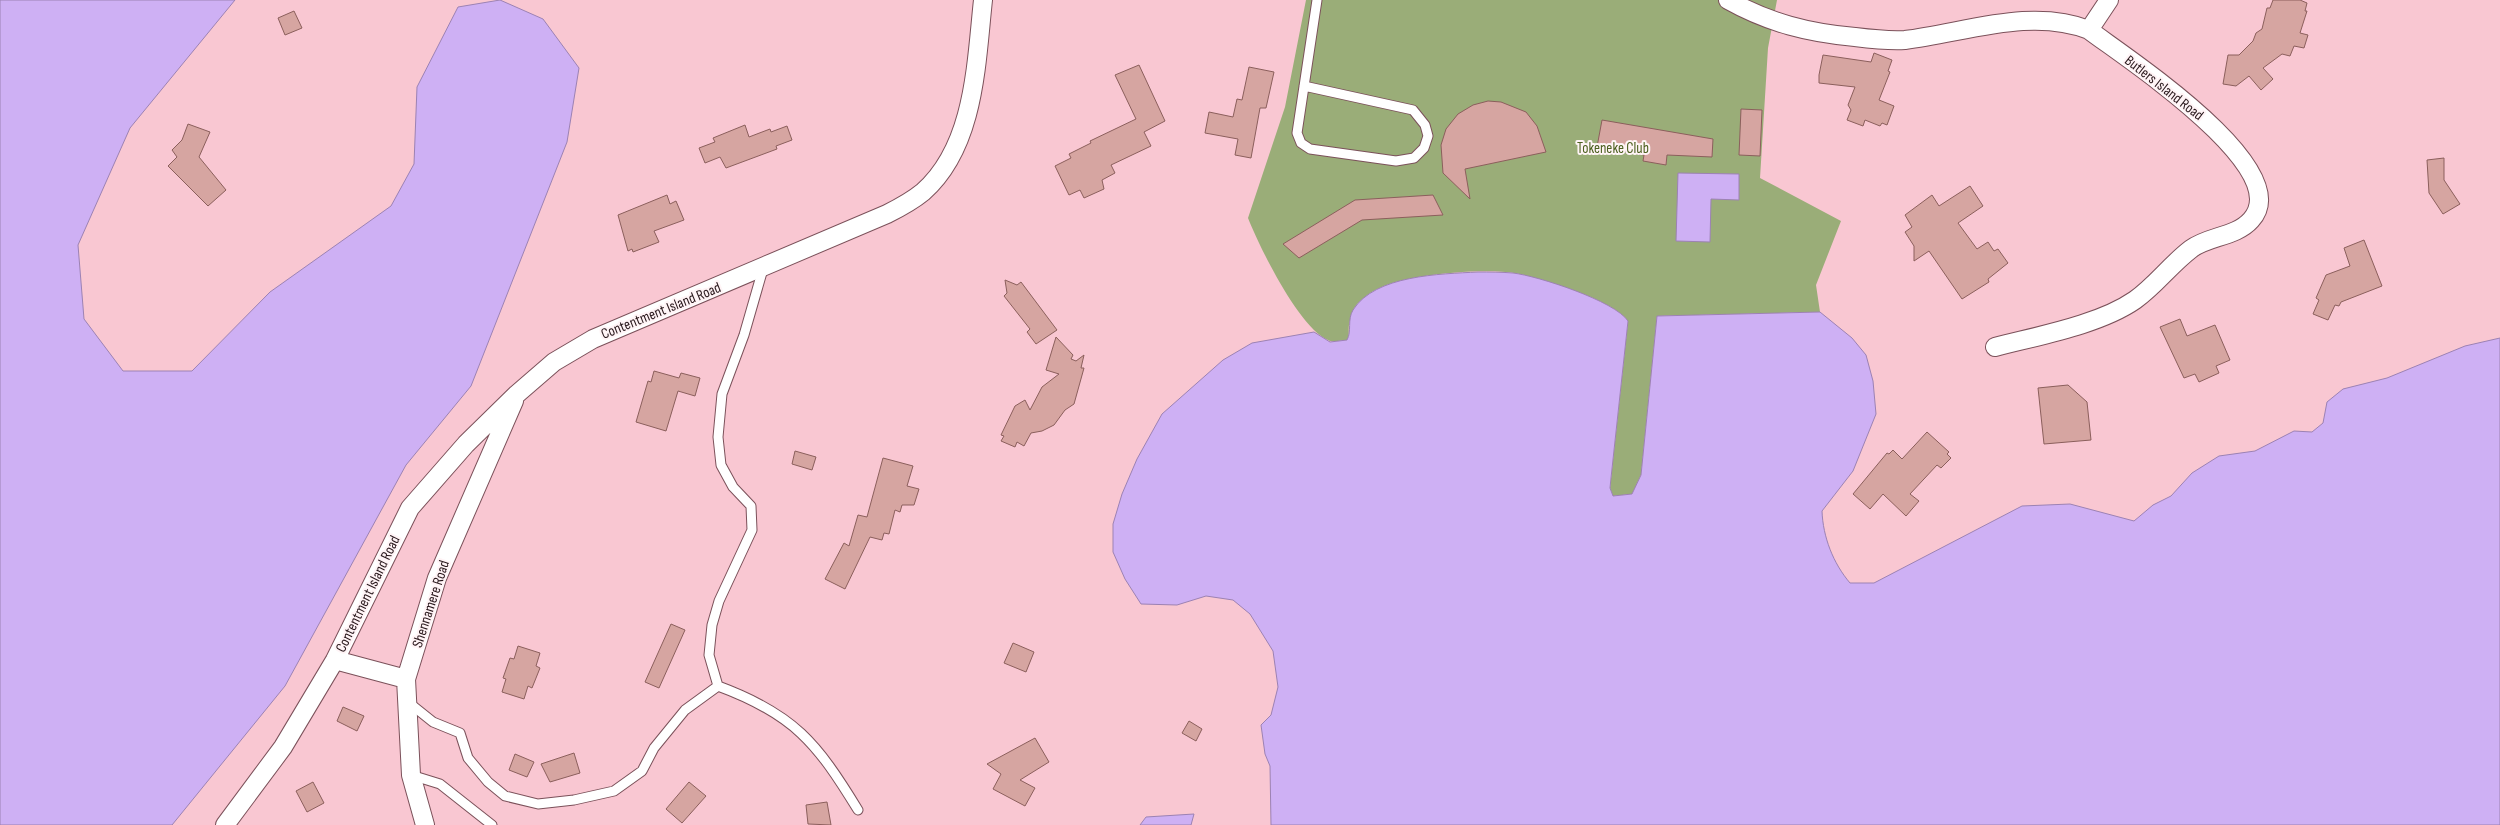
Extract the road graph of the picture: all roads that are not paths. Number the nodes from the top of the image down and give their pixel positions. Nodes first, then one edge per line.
1 (983, 0) edge
2 (1317, 0) edge
3 (1728, 0) edge
4 (2109, 0) edge
5 (2089, 30) junction
6 (1304, 86) junction
7 (763, 269) junction
8 (1995, 347) dead end
9 (517, 394) junction
10 (335, 660) junction
11 (406, 679) junction
12 (718, 686) junction
13 (407, 701) junction
14 (410, 775) junction
15 (858, 810) dead end
16 (225, 825) edge
17 (425, 825) edge
18 (492, 825) edge

1 - 7 street, Contentment Island Road
2 - 6 lane
3 - 5 street, Butlers Island Road
4 - 5 street
5 - 8 street, Butlers Island Road
6 - 6 lane
7 - 9 street, Contentment Island Road
7 - 12 lane
9 - 10 street, Contentment Island Road
9 - 11 street, Shennamere Road
10 - 11 street, Contentment Island Road
10 - 16 street, Contentment Island Road
11 - 13 street, Shennamere Road
12 - 13 lane
12 - 15 lane
13 - 14 street, Shennamere Road
14 - 17 street, Shennamere Road
14 - 18 lane

